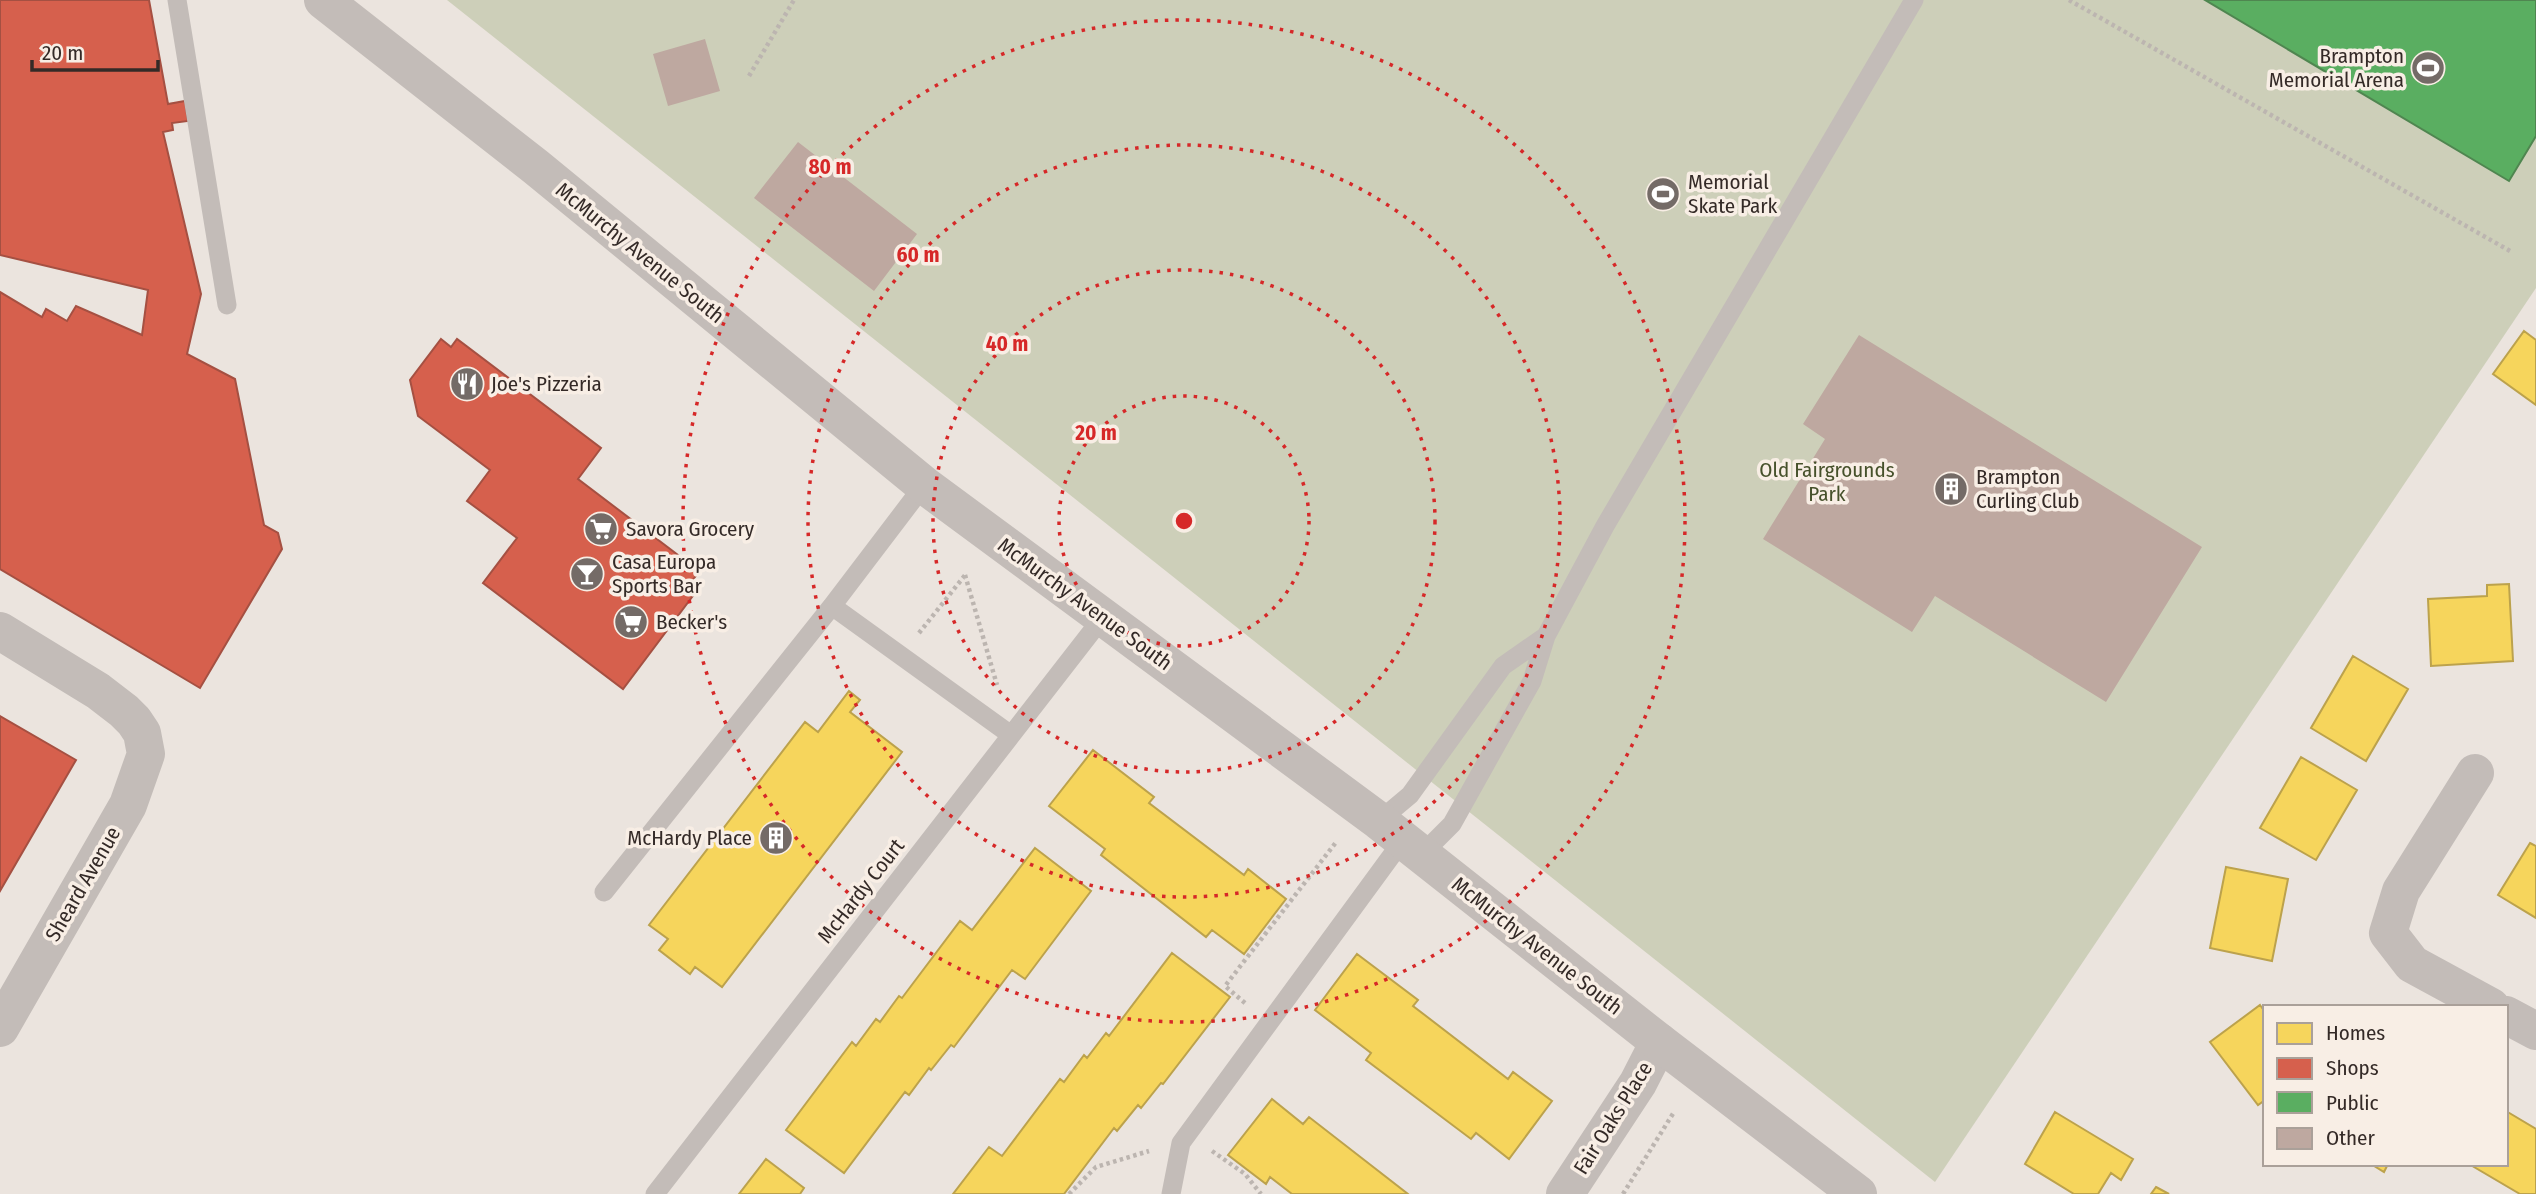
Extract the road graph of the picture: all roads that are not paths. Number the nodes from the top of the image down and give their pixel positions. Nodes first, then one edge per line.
1 (177, 0) edge
2 (323, 0) edge
3 (1914, 0) edge
4 (227, 305) dead end
5 (924, 485) junction
6 (832, 606) junction
7 (1103, 617) junction
8 (0, 631) edge
9 (1546, 636) junction
10 (1011, 734) junction
11 (2475, 773) dead end
12 (1401, 839) junction
13 (604, 892) dead end
14 (2487, 1005) edge
15 (2508, 1016) edge
16 (0, 1028) edge
17 (2536, 1031) edge
18 (1660, 1042) junction
19 (655, 1194) edge
20 (1171, 1194) edge
21 (1565, 1194) edge
22 (1858, 1194) edge

1 - 4 lane
2 - 5 street, McMurchy Avenue South
3 - 9 lane
5 - 6 lane
5 - 7 street, McMurchy Avenue South
6 - 10 lane
6 - 13 lane
7 - 10 lane, McHardy Court
7 - 12 street, McMurchy Avenue South
8 - 16 street, Sheard Avenue
9 - 12 lane
9 - 12 lane
10 - 19 lane, McHardy Court
11 - 14 street
12 - 18 street, McMurchy Avenue South
12 - 20 lane
15 - 17 street
18 - 21 street, Fair Oaks Place
18 - 22 street, McMurchy Avenue South

